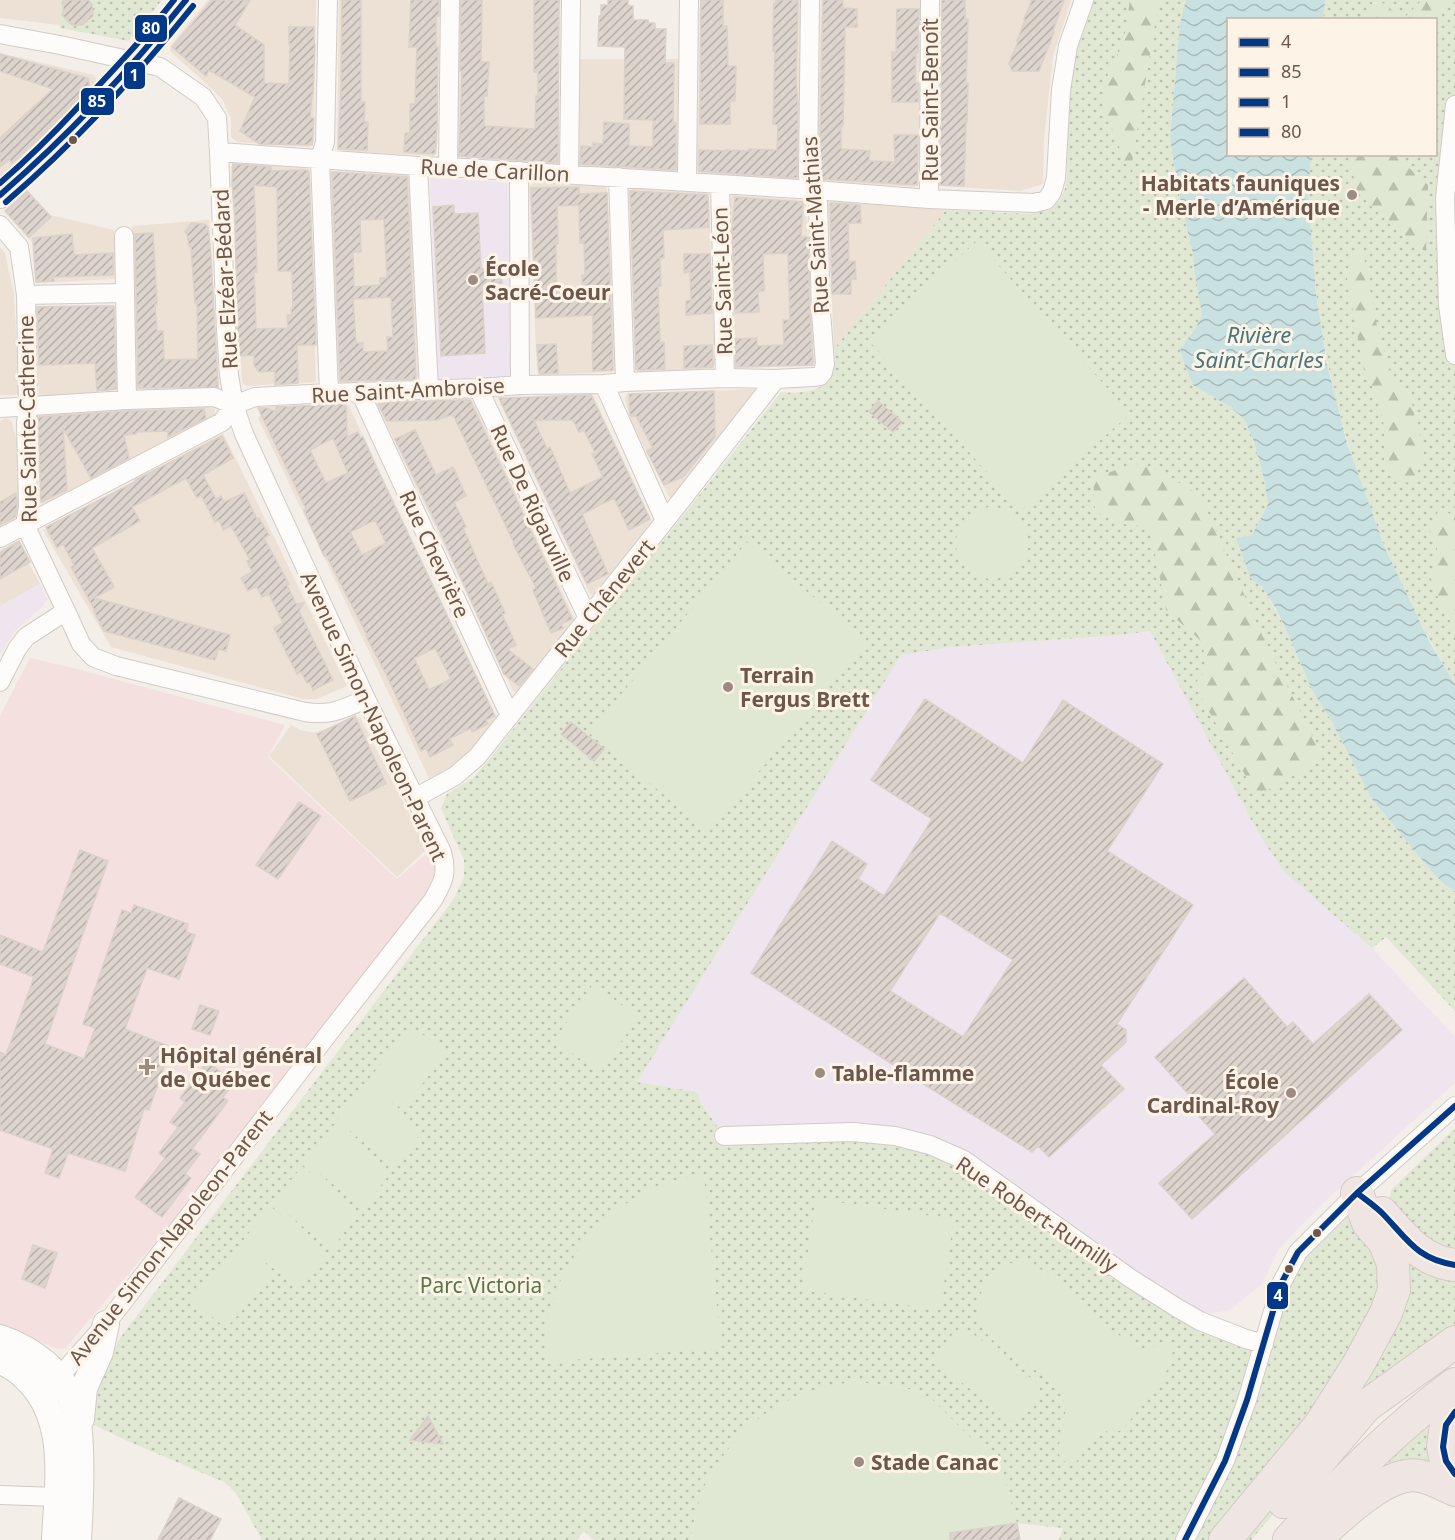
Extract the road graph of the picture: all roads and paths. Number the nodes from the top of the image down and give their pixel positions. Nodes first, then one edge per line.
1 (328, 0) edge
2 (450, 0) edge
3 (572, 0) edge
4 (690, 0) edge
5 (810, 0) edge
6 (930, 0) edge
7 (1084, 0) edge
8 (0, 34) edge
9 (135, 62) junction
10 (1455, 105) edge
11 (219, 152) junction
12 (320, 159) junction
13 (418, 166) junction
14 (448, 167) junction
15 (519, 171) junction
16 (569, 174) junction
17 (618, 177) junction
18 (687, 182) junction
19 (720, 184) junction
20 (815, 190) junction
21 (0, 195) edge
22 (929, 199) junction
23 (0, 225) edge
24 (124, 236) dead end
25 (124, 293) junction
26 (26, 296) junction
27 (1455, 355) edge
28 (820, 376) joint
29 (725, 378) junction
30 (776, 379) junction
31 (625, 382) junction
32 (520, 384) junction
33 (604, 384) junction
34 (478, 388) junction
35 (429, 390) junction
36 (360, 392) junction
37 (329, 393) junction
38 (127, 400) junction
39 (234, 405) junction
40 (28, 406) junction
41 (0, 408) edge
42 (665, 521) junction
43 (25, 525) junction
44 (0, 538) edge
45 (66, 611) junction
46 (588, 618) junction
47 (0, 682) edge
48 (366, 699) junction
49 (510, 716) junction
50 (415, 798) junction
51 (1455, 1106) edge
52 (724, 1136) dead end
53 (1357, 1193) junction
54 (1455, 1265) edge
55 (106, 1324) junction
56 (0, 1338) edge
57 (1455, 1342) edge
58 (1264, 1344) junction
59 (0, 1361) edge
60 (59, 1377) junction
61 (1455, 1384) edge
62 (41, 1395) junction
63 (1455, 1412) edge
64 (79, 1435) junction
65 (1455, 1474) edge
66 (1455, 1490) edge
67 (0, 1495) edge
68 (57, 1497) junction
69 (55, 1540) edge
70 (78, 1540) edge
71 (1185, 1540) edge
72 (1225, 1540) edge
73 (1251, 1540) edge
74 (1289, 1540) edge
75 (1314, 1540) edge

1 - 12 street
2 - 14 street
3 - 16 street
4 - 18 street
5 - 20 street, Rue Saint-Mathias
6 - 22 street, Rue Saint-Benoît
7 - 22 street, Rue de Carillon
8 - 9 street
9 - 11 street
9 - 21 street
10 - 27 street
11 - 12 street, Rue de Carillon
11 - 39 street, Rue Elzéar-Bédard
12 - 13 street, Rue de Carillon
12 - 37 street
13 - 14 street, Rue de Carillon
13 - 35 street
14 - 15 street, Rue de Carillon
15 - 16 street, Rue de Carillon
15 - 32 street
16 - 17 street, Rue de Carillon
17 - 18 street, Rue de Carillon
17 - 31 street
18 - 19 street, Rue de Carillon
19 - 20 street, Rue de Carillon
19 - 29 street, Rue Saint-Léon
20 - 22 street, Rue de Carillon
20 - 28 street, Rue Saint-Mathias
23 - 26 street, Rue Sainte-Catherine
24 - 25 street
25 - 26 street
25 - 38 street
26 - 40 street, Rue Sainte-Catherine
28 - 30 street, Rue Saint-Ambroise
29 - 30 street, Rue Saint-Ambroise
29 - 31 street, Rue Saint-Ambroise
30 - 42 street, Rue Chênevert
31 - 33 street, Rue Saint-Ambroise
32 - 33 street, Rue Saint-Ambroise
32 - 34 street, Rue Saint-Ambroise
33 - 42 street
34 - 35 street, Rue Saint-Ambroise
34 - 46 street, Rue De Rigauville
35 - 36 street, Rue Saint-Ambroise
36 - 37 street, Rue Saint-Ambroise
36 - 49 street, Rue Chevrière
37 - 39 street, Rue Saint-Ambroise
38 - 39 street, Rue Saint-Ambroise
38 - 40 street, Rue Saint-Ambroise
39 - 43 street
39 - 48 street, Avenue Simon-Napoleon-Parent
40 - 41 street, Rue Saint-Ambroise
40 - 43 street, Rue Sainte-Catherine
42 - 46 street, Rue Chênevert
43 - 44 street
43 - 45 street, Rue Sainte-Catherine
45 - 47 street
45 - 48 street, Rue Sainte-Catherine
46 - 49 street, Rue Chênevert
48 - 50 street, Avenue Simon-Napoleon-Parent
49 - 50 street, Rue Chênevert
50 - 55 street, Avenue Simon-Napoleon-Parent
51 - 53 street
52 - 58 street, Rue Robert-Rumilly
53 - 54 highway
53 - 58 street
53 - 72 highway
55 - 60 street, Avenue Simon-Napoleon-Parent
55 - 64 street
56 - 60 street
57 - 73 highway
58 - 71 street
59 - 62 street
60 - 62 street, Avenue Simon-Napoleon-Parent
60 - 64 street, Avenue Simon-Napoleon-Parent
61 - 74 highway
62 - 68 street
63 - 65 highway
64 - 70 street, Avenue Simon-Napoleon-Parent
66 - 75 highway
67 - 68 street
68 - 69 street

